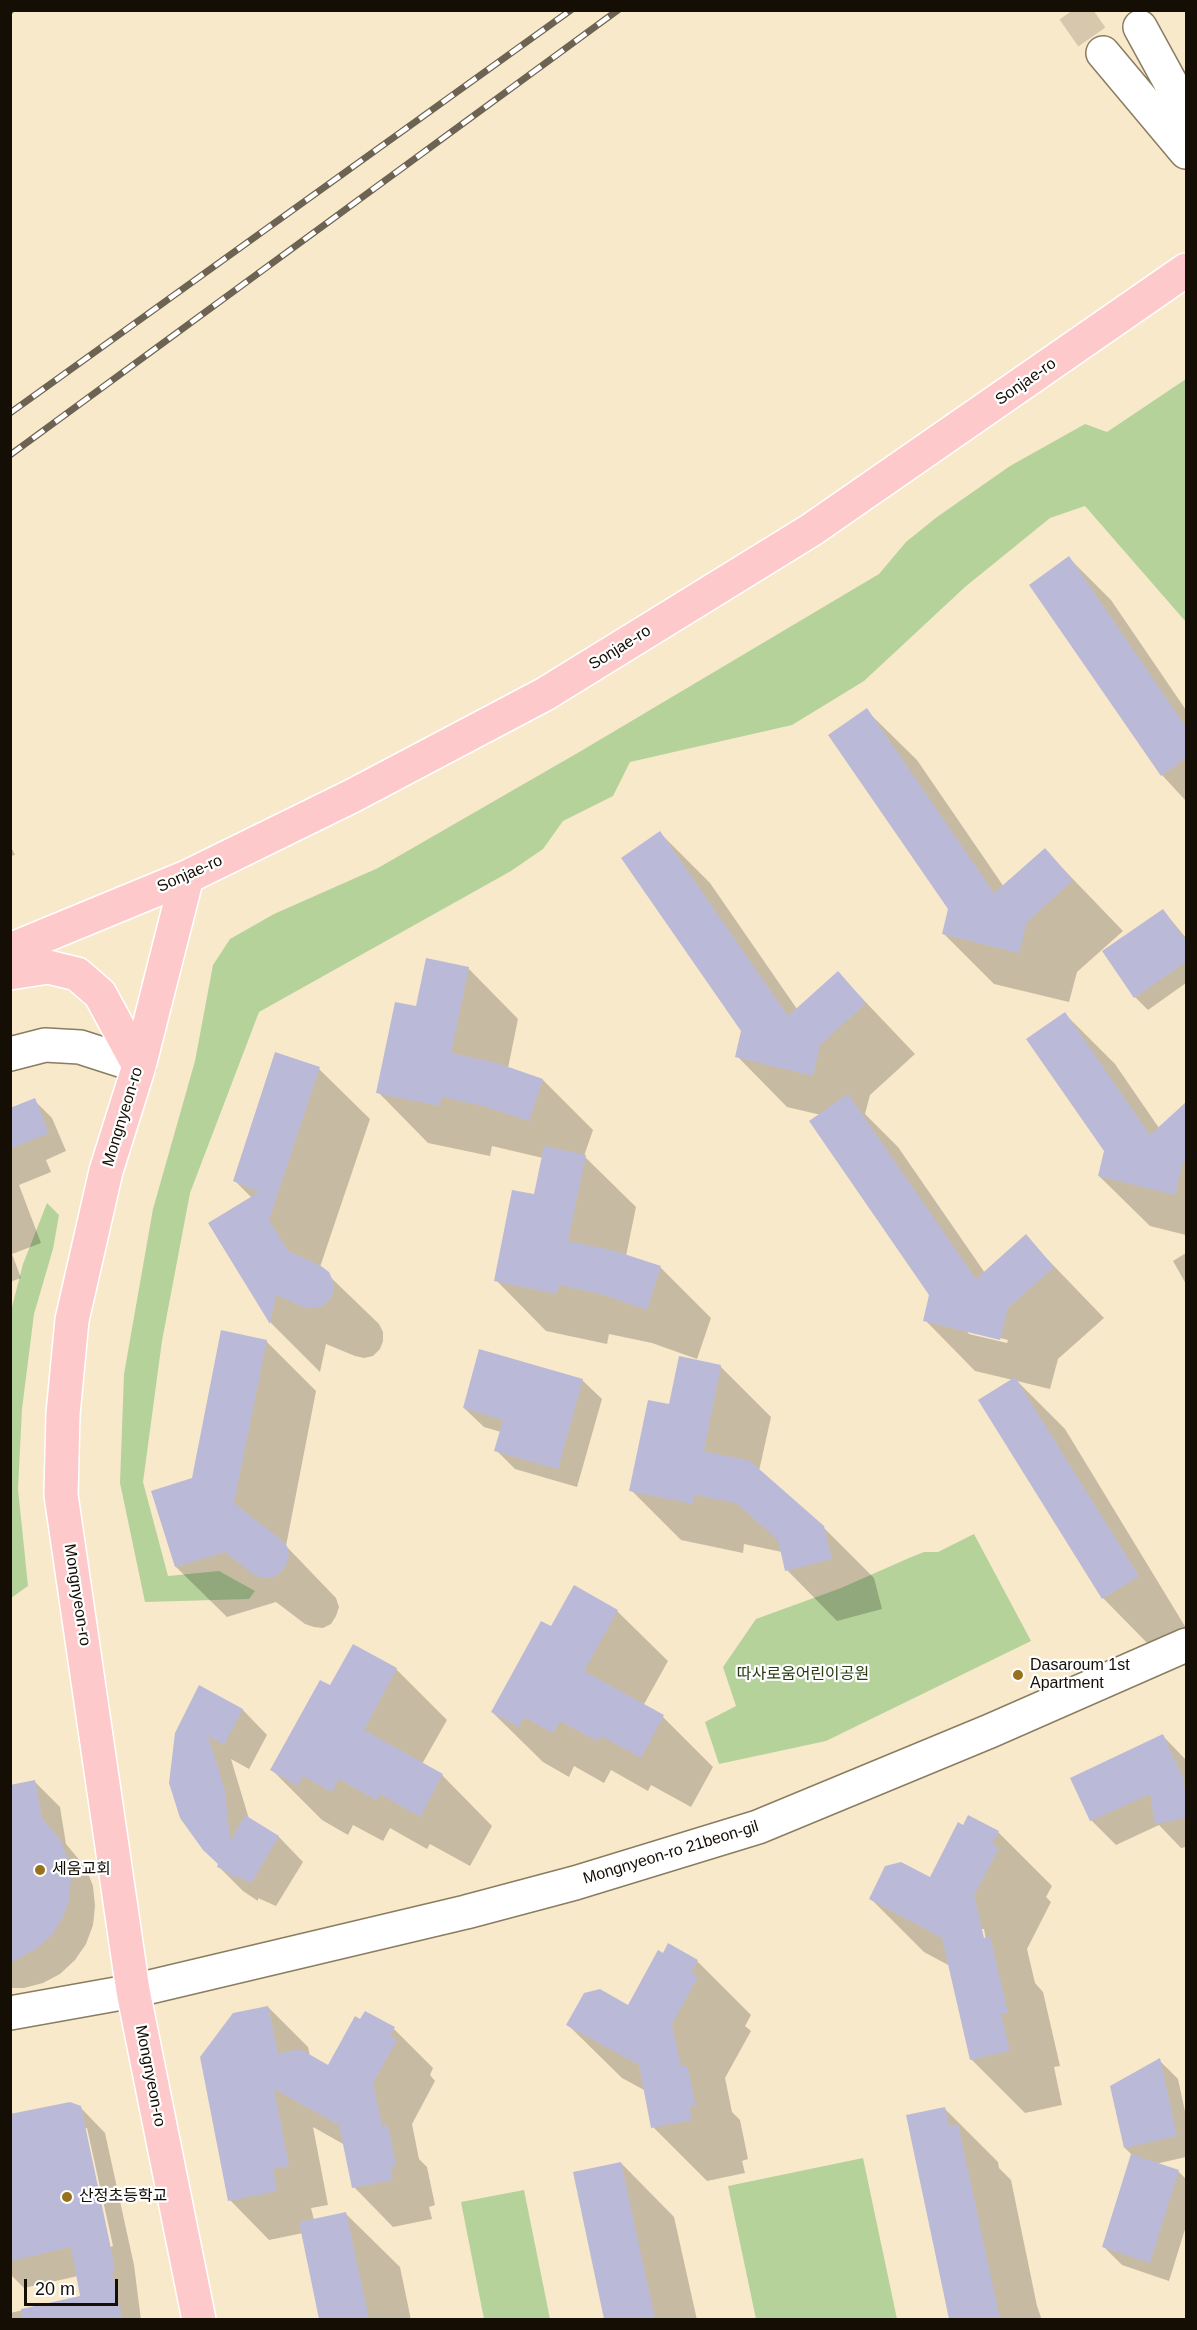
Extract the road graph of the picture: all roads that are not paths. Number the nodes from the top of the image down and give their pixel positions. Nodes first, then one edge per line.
1 (1140, 27) dead end
2 (1103, 53) tunnel mouth
3 (1186, 111) edge
4 (1186, 152) edge
5 (1186, 270) edge
6 (187, 877) junction
7 (10, 950) edge
8 (10, 973) edge
9 (10, 1054) edge
10 (139, 1066) junction
11 (1186, 1645) edge
12 (133, 1991) junction
13 (10, 2013) edge
14 (199, 2319) edge

1 - 3 street
2 - 4 street
5 - 6 main road, Sonjae-ro
6 - 7 main road, Sonjae-ro
6 - 10 main road, Mongnyeon-ro
8 - 10 main road
9 - 10 street
10 - 12 main road, Mongnyeon-ro
11 - 12 street, Mongnyeon-ro 21beon-gil
12 - 13 street, Mongnyeon-ro 21beon-gil
12 - 14 main road, Mongnyeon-ro

